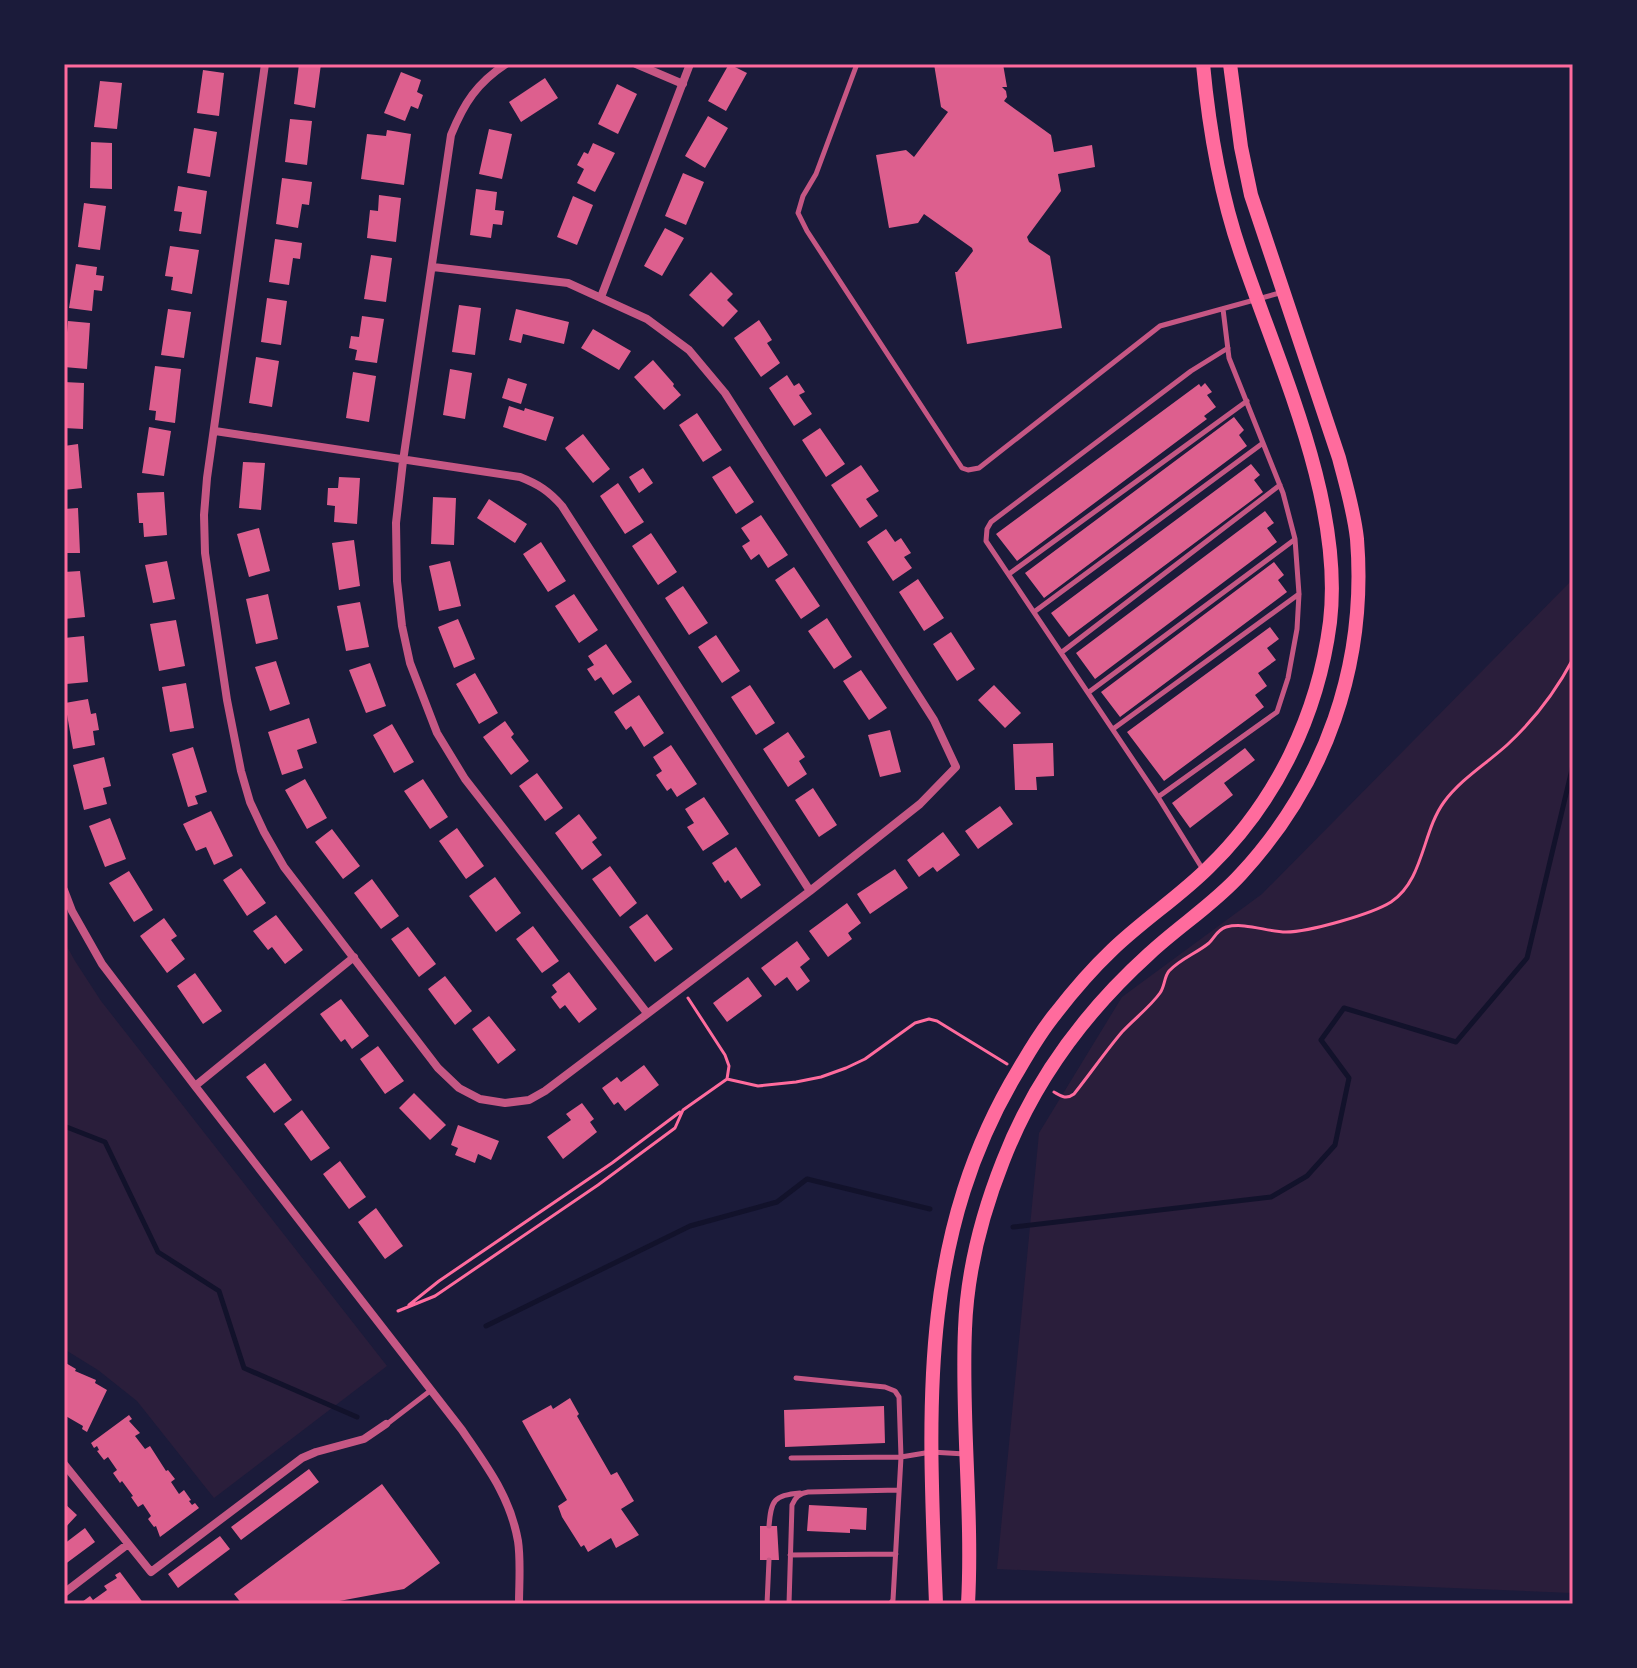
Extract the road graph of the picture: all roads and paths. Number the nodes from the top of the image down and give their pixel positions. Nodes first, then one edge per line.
1 (265, 64) edge
2 (506, 64) edge
3 (636, 64) edge
4 (690, 64) edge
5 (857, 64) edge
6 (1203, 64) edge
7 (1230, 64) edge
8 (683, 84) junction
9 (433, 267) junction
10 (1283, 292) junction
11 (601, 297) junction
12 (1258, 301) junction
13 (1223, 309) junction
14 (1228, 348) junction
15 (1247, 401) junction
16 (215, 431) junction
17 (1263, 443) junction
18 (403, 461) junction
19 (1280, 485) junction
20 (1295, 539) junction
21 (1009, 574) junction
22 (1299, 594) junction
23 (1034, 612) junction
24 (1062, 652) junction
25 (1573, 659) edge
26 (1089, 692) junction
27 (1113, 729) junction
28 (1158, 797) junction
29 (1204, 872) junction
30 (64, 890) edge
31 (810, 891) junction
32 (354, 957) junction
33 (681, 987) junction
34 (647, 1013) junction
35 (1007, 1064) dead end
36 (727, 1079) junction
37 (195, 1086) junction
38 (1049, 1089) dead end
39 (683, 1110) junction
40 (407, 1306) junction
41 (398, 1311) dead end
42 (796, 1378) dead end
43 (430, 1391) junction
44 (386, 1424) joint
45 (931, 1452) junction
46 (966, 1454) junction
47 (901, 1457) junction
48 (791, 1458) dead end
49 (64, 1464) edge
50 (899, 1490) junction
51 (801, 1493) junction
52 (769, 1526) dead end
53 (128, 1544) junction
54 (896, 1554) junction
55 (790, 1555) junction
56 (769, 1560) dead end
57 (64, 1593) edge
58 (519, 1604) edge
59 (764, 1604) edge
60 (789, 1604) edge
61 (890, 1604) edge
62 (936, 1604) edge
63 (968, 1604) edge

1 - 16 street
2 - 9 street
3 - 8 street
4 - 8 street
5 - 13 lane
6 - 12 main road
7 - 10 main road
8 - 11 street
9 - 11 street
9 - 18 street
10 - 12 lane
10 - 46 main road
11 - 31 street
12 - 13 lane
12 - 29 main road
13 - 14 lane
14 - 15 lane
14 - 21 lane
15 - 17 lane
15 - 21 lane
16 - 18 street
16 - 32 street
17 - 19 lane
17 - 23 lane
18 - 31 street
18 - 34 street
19 - 20 lane
19 - 24 lane
20 - 22 lane
20 - 26 lane
21 - 23 lane
22 - 27 lane
22 - 28 lane
23 - 24 lane
24 - 26 lane
25 - 38 path
26 - 27 lane
27 - 28 lane
28 - 29 lane
29 - 45 main road
30 - 37 street
31 - 33 street
32 - 34 street
32 - 37 street
33 - 34 street
33 - 36 path
35 - 36 path
36 - 39 path
37 - 43 street
39 - 40 path
39 - 40 path
40 - 41 path
42 - 47 lane
43 - 44 lane
43 - 58 street
44 - 53 street
45 - 46 lane
45 - 47 lane
45 - 62 main road
46 - 63 main road
47 - 48 lane
47 - 50 lane
49 - 53 street
50 - 51 lane
50 - 54 lane
51 - 52 lane
51 - 55 lane
53 - 57 street
54 - 55 lane
54 - 61 lane
55 - 60 lane
56 - 59 lane

